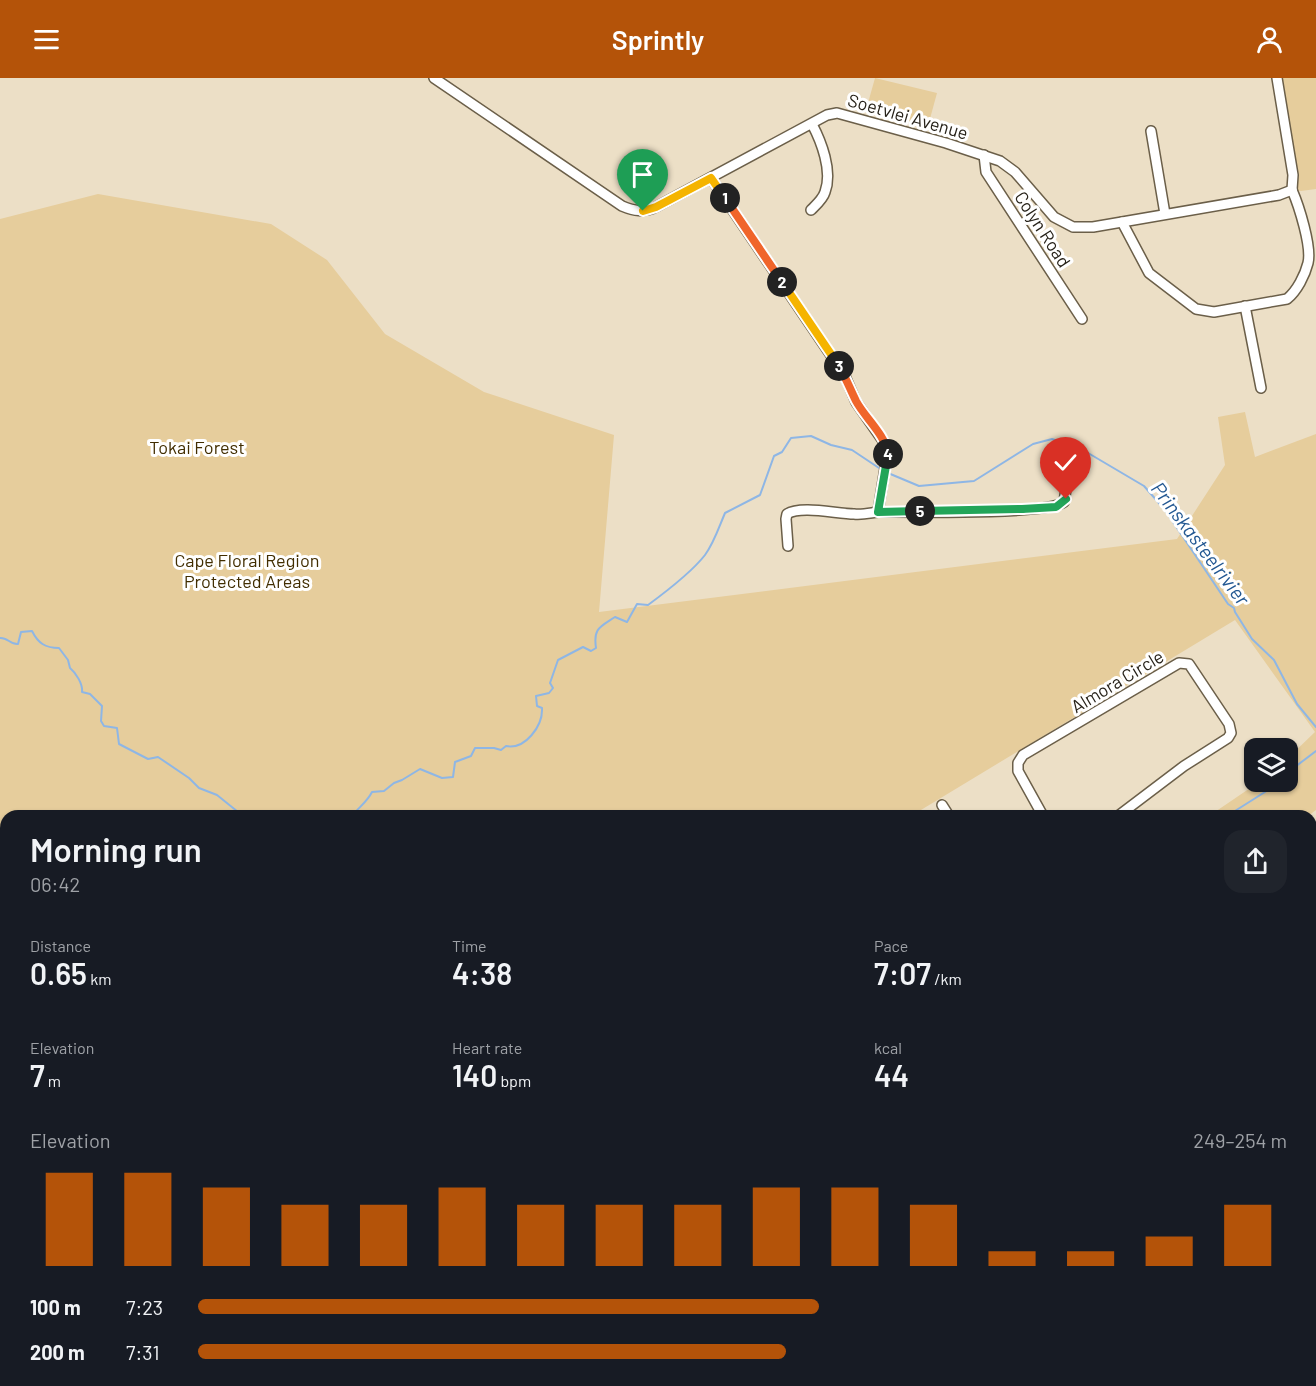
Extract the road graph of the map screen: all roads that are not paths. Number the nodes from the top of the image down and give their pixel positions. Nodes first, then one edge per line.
1 (434, 78) edge
2 (1277, 78) edge
3 (812, 123) junction
4 (1151, 131) dead end
5 (984, 155) junction
6 (711, 178) junction
7 (1292, 190) junction
8 (811, 210) dead end
9 (1165, 214) junction
10 (1122, 222) junction
11 (1245, 306) junction
12 (1082, 319) dead end
13 (1262, 387) dead end
14 (1061, 458) dead end
15 (878, 512) junction
16 (788, 546) dead end
17 (942, 805) dead end
18 (945, 810) edge
19 (1040, 810) edge
20 (1126, 810) edge

1 - 6 street, Soetvlei Avenue
2 - 7 street
3 - 5 street, Soetvlei Avenue
3 - 6 street, Soetvlei Avenue
3 - 8 street
4 - 9 street
5 - 10 street, Soetvlei Avenue
5 - 12 street, Colyn Road
6 - 15 street
7 - 9 street, Soetvlei Avenue
7 - 11 street
9 - 10 street, Soetvlei Avenue
10 - 11 street
11 - 13 street
14 - 15 street
15 - 16 street
17 - 18 street
19 - 20 street, Almora Circle

